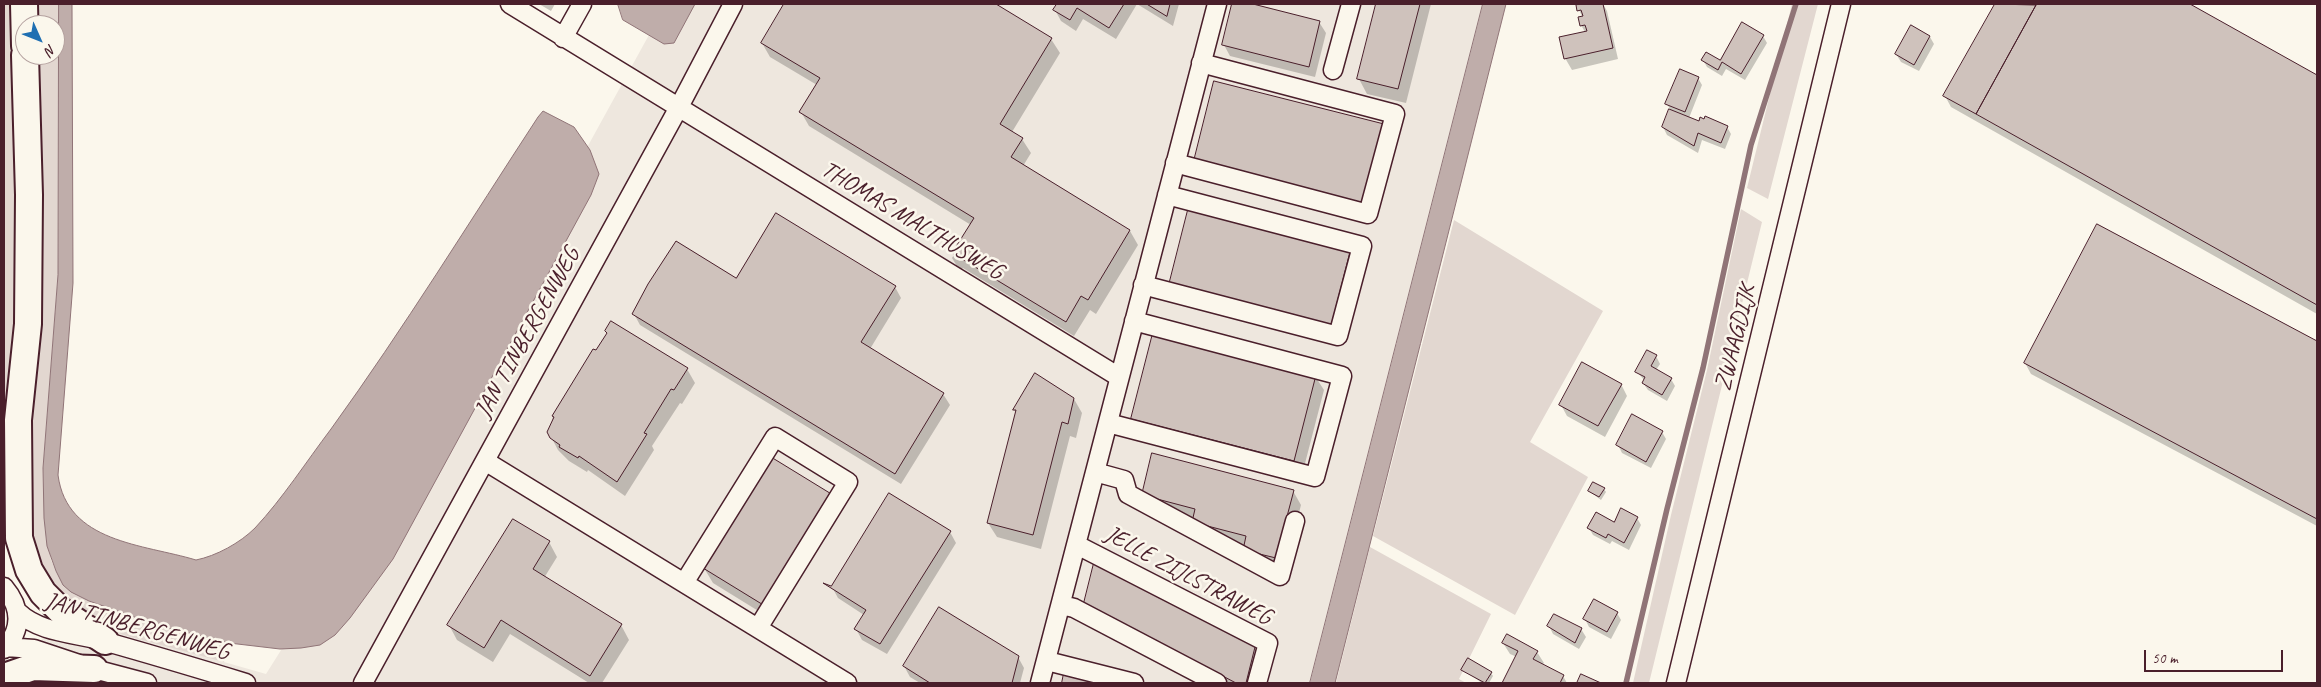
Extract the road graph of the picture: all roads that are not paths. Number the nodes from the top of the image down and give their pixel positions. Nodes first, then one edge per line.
1 (510, 4) edge
2 (582, 4) edge
3 (733, 4) edge
4 (1217, 4) edge
5 (1350, 4) edge
6 (1842, 4) edge
7 (563, 38) junction
8 (1202, 63) junction
9 (25, 65) edge
10 (1333, 70) dead end
11 (679, 107) junction
12 (1175, 163) junction
13 (1167, 195) junction
14 (1144, 285) junction
15 (1134, 321) junction
16 (1119, 376) junction
17 (18, 420) junction
18 (1108, 423) junction
19 (485, 461) junction
20 (1095, 472) junction
21 (4, 490) edge
22 (1295, 521) dead end
23 (1077, 545) junction
24 (684, 583) junction
25 (4, 587) edge
26 (1062, 605) junction
27 (18, 612) junction
28 (758, 628) junction
29 (105, 641) junction
30 (5, 648) edge
31 (1047, 661) junction
32 (94, 669) junction
33 (4, 677) edge
34 (147, 683) edge
35 (246, 683) edge
36 (363, 683) edge
37 (847, 683) edge
38 (1040, 683) edge
39 (1134, 683) edge
40 (1218, 683) edge
41 (1257, 683) edge
42 (1676, 683) edge

1 - 7 street, THOMAS MALTHUSWEG
2 - 7 street
3 - 11 street, JAN TINBERGENWEG
4 - 8 street, JELLE ZIJLSTRAWEG
5 - 10 street
6 - 42 street, ZWAAGDIJK
7 - 11 street, THOMAS MALTHUSWEG
8 - 12 street, JELLE ZIJLSTRAWEG
8 - 12 street
9 - 17 highway
11 - 16 street, THOMAS MALTHUSWEG
11 - 19 street, JAN TINBERGENWEG
12 - 13 street, JELLE ZIJLSTRAWEG
13 - 14 street, JELLE ZIJLSTRAWEG
13 - 14 street
14 - 15 street, JELLE ZIJLSTRAWEG
15 - 16 street, JELLE ZIJLSTRAWEG
15 - 18 street
16 - 18 street, JELLE ZIJLSTRAWEG
17 - 21 highway
17 - 29 highway
18 - 20 street, JELLE ZIJLSTRAWEG
19 - 24 street
19 - 36 street, JAN TINBERGENWEG
20 - 22 street, JELLE ZIJLSTRAWEG
20 - 23 street, JELLE ZIJLSTRAWEG
23 - 26 street, JELLE ZIJLSTRAWEG
23 - 41 street, JELLE ZIJLSTRAWEG
24 - 28 street
24 - 28 street
25 - 27 street
26 - 31 street, JELLE ZIJLSTRAWEG
26 - 40 street
27 - 29 street, JAN TINBERGENWEG
27 - 30 street
28 - 37 street
29 - 35 street, JAN TINBERGENWEG
30 - 32 street, JAN TINBERGENWEG
31 - 38 street, JELLE ZIJLSTRAWEG
31 - 39 street
32 - 33 highway
32 - 34 street, JAN TINBERGENWEG

